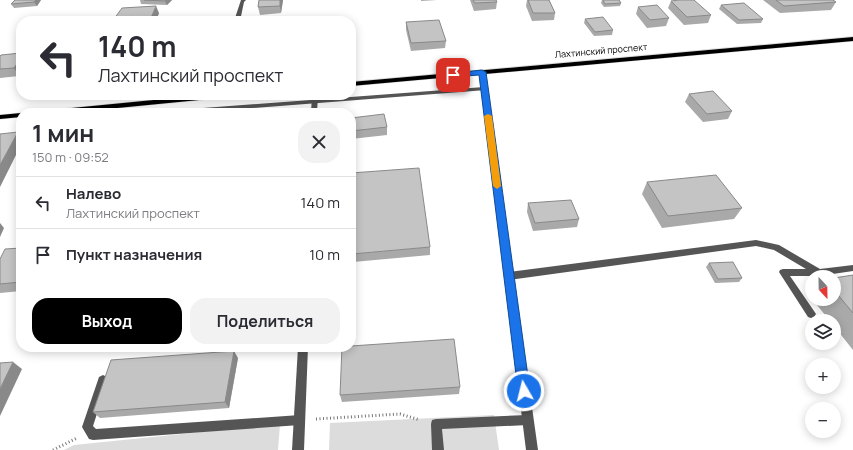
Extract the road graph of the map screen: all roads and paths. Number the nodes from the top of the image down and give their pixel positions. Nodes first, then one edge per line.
1 (244, 0) edge
2 (238, 16) edge
3 (853, 40) edge
4 (482, 72) junction
5 (356, 84) edge
6 (484, 89) junction
7 (173, 100) edge
8 (314, 100) edge
9 (350, 100) edge
10 (356, 100) edge
11 (314, 103) junction
12 (92, 108) edge
13 (238, 108) edge
14 (314, 108) edge
15 (16, 115) edge
16 (0, 117) edge
17 (853, 268) edge
18 (814, 270) edge
19 (839, 270) edge
20 (805, 273) edge
21 (509, 276) junction
22 (805, 305) edge
23 (806, 306) edge
24 (811, 314) dead end
25 (303, 352) edge
26 (103, 380) edge
27 (300, 420) junction
28 (528, 420) junction
29 (436, 424) junction
30 (93, 435) junction
31 (53, 450) edge
32 (298, 450) edge
33 (438, 450) edge
34 (532, 450) edge

1 - 2 street
3 - 4 main road, Лахтинский проспект
4 - 5 main road, Лахтинский проспект
4 - 6 street
6 - 10 street
6 - 21 street
7 - 12 main road
8 - 11 street
9 - 11 street
11 - 13 street
11 - 14 street
15 - 16 main road
17 - 19 street
18 - 21 street
20 - 22 street
21 - 28 street
23 - 24 street
25 - 27 street
26 - 30 street
27 - 29 path
27 - 30 street
27 - 32 street
28 - 29 street
28 - 34 street
29 - 33 street
30 - 31 path

